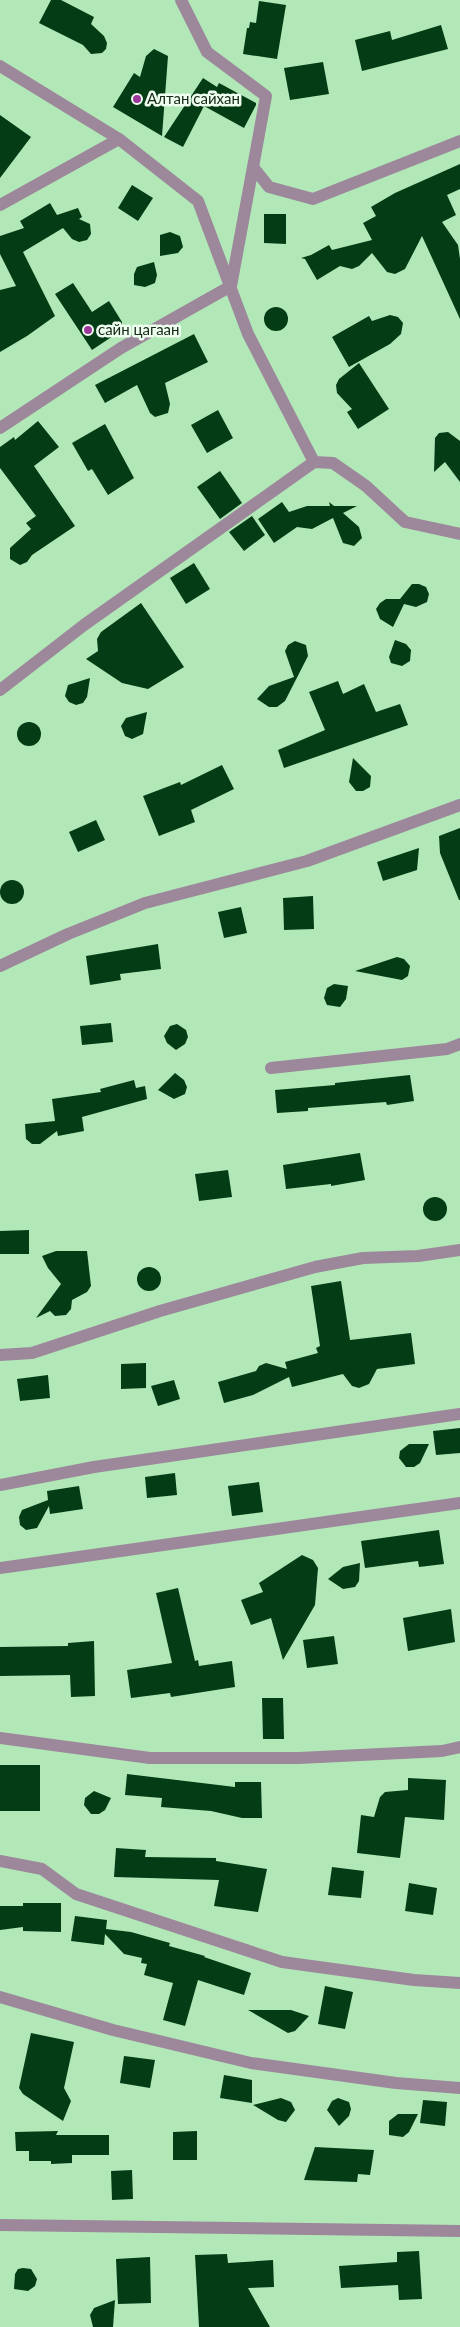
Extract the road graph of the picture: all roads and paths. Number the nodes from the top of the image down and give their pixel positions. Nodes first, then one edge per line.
1 (181, 0) edge
2 (0, 66) edge
3 (119, 139) junction
4 (460, 141) edge
5 (253, 167) junction
6 (0, 205) edge
7 (232, 286) junction
8 (0, 428) edge
9 (314, 462) junction
10 (460, 534) edge
11 (0, 690) edge
12 (460, 805) edge
13 (0, 966) edge
14 (460, 1044) edge
15 (271, 1068) dead end
16 (460, 1250) edge
17 (0, 1355) edge
18 (460, 1414) edge
19 (0, 1485) edge
20 (460, 1503) edge
21 (0, 1568) edge
22 (0, 1738) edge
23 (460, 1747) edge
24 (0, 1861) edge
25 (460, 1983) edge
26 (0, 1997) edge
27 (460, 2088) edge
28 (0, 2225) edge
29 (460, 2231) edge

1 - 5 street
2 - 3 street
3 - 6 street
3 - 7 street
4 - 5 street
5 - 7 street
7 - 8 street
7 - 9 street
9 - 10 street
9 - 11 street
12 - 13 street
14 - 15 street
16 - 17 street
18 - 19 street
20 - 21 street
22 - 23 street
24 - 25 street
26 - 27 street
28 - 29 street

